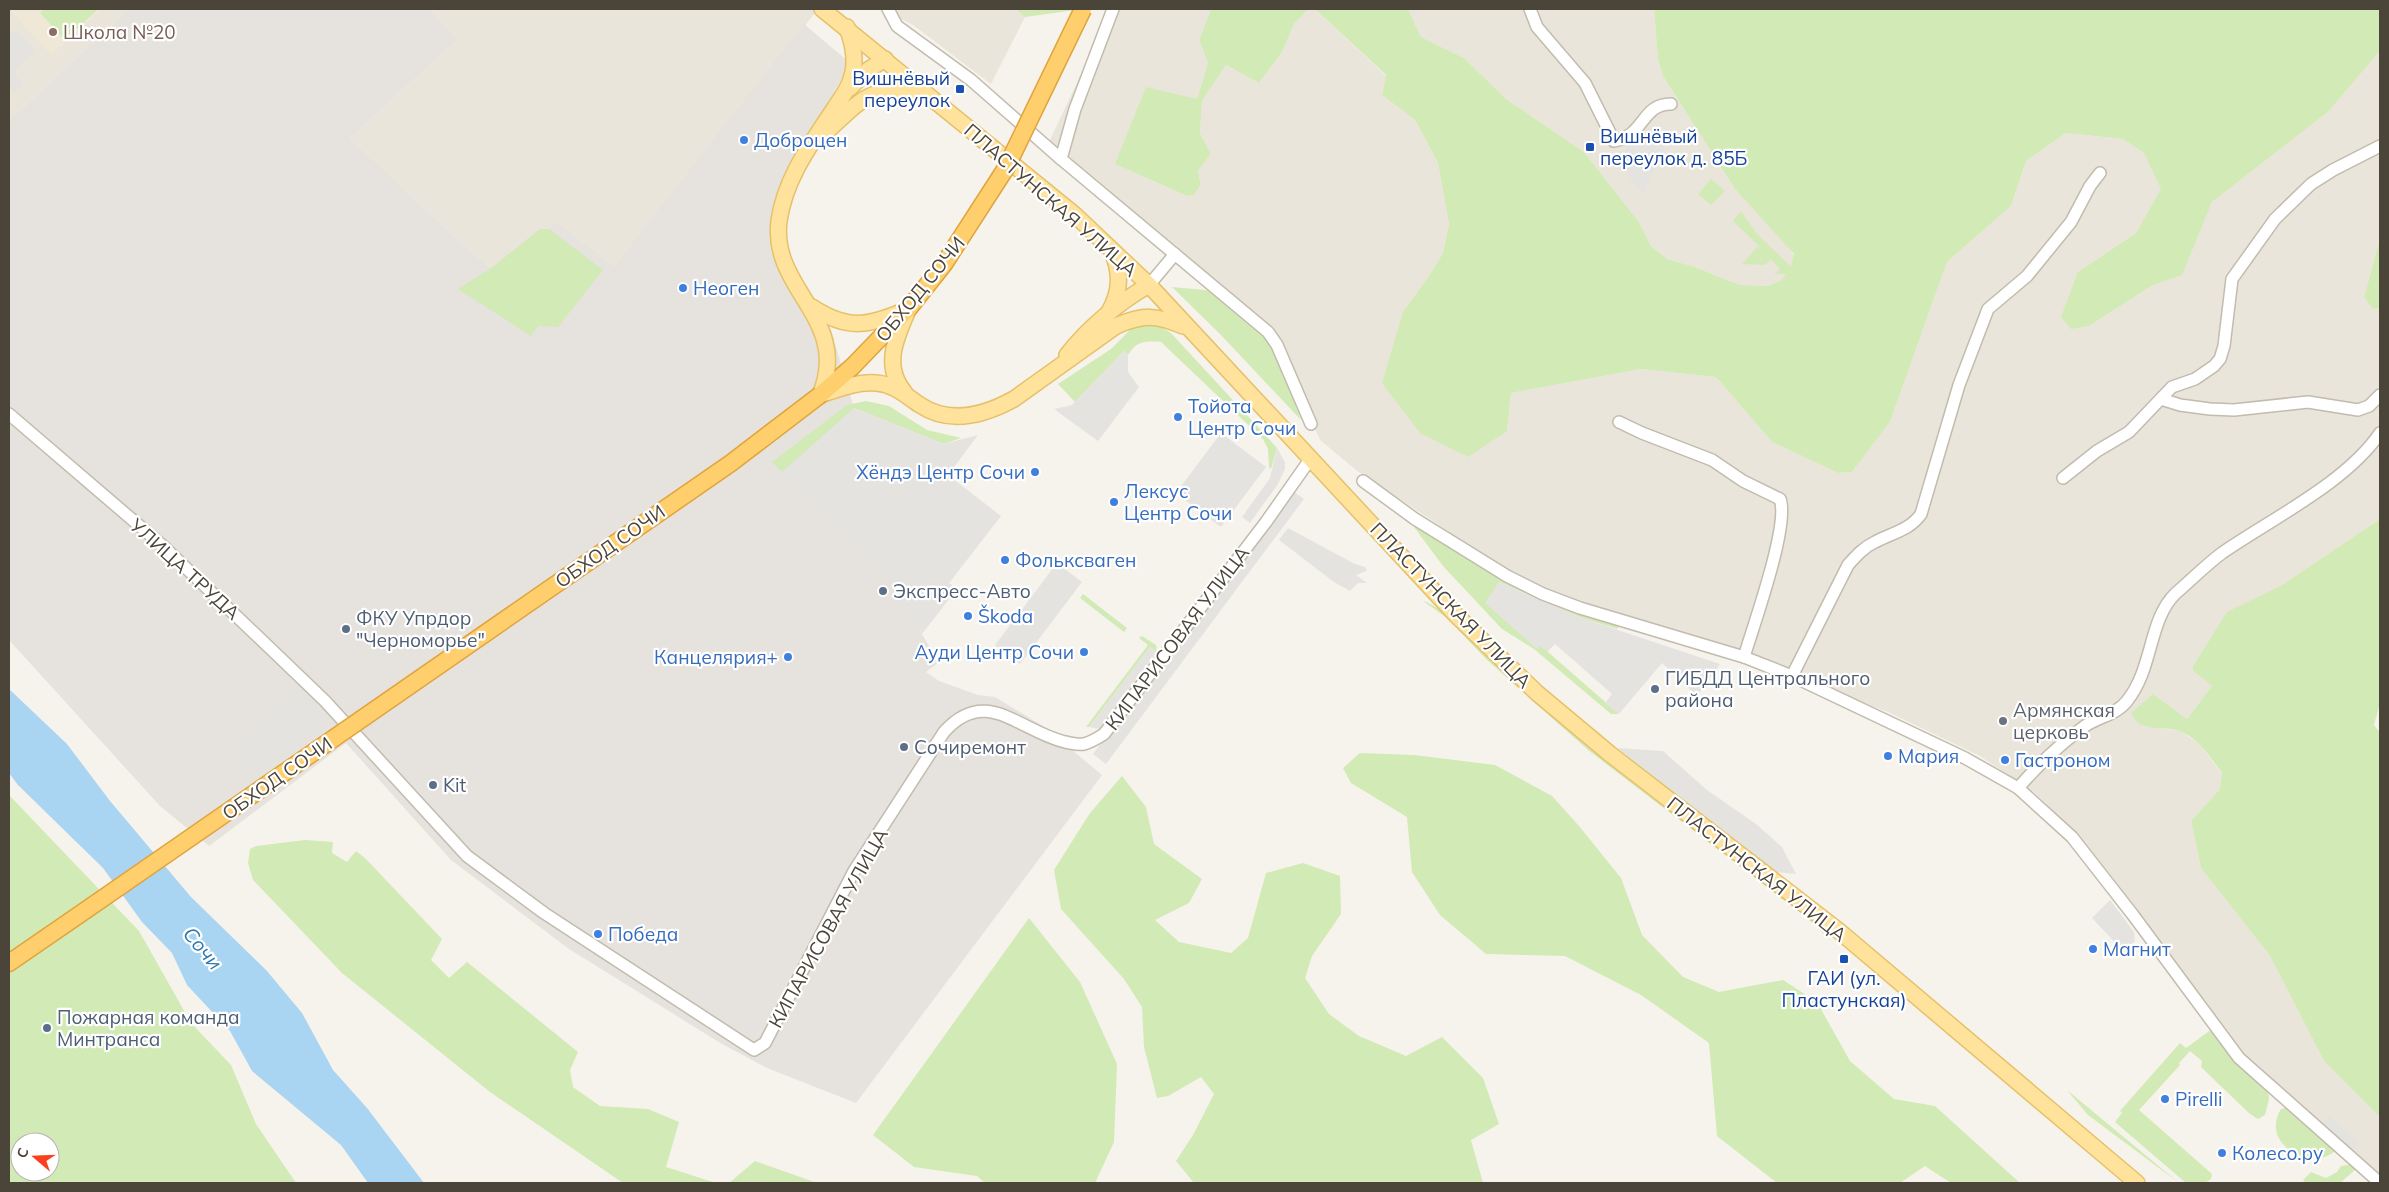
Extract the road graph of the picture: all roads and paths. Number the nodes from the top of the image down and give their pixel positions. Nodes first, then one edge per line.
1 (822, 9) edge
2 (888, 9) edge
3 (1083, 9) edge
4 (1113, 9) edge
5 (1530, 9) edge
6 (847, 27) junction
7 (885, 59) junction
8 (930, 95) junction
9 (852, 97) junction
10 (1670, 104) dead end
11 (2380, 146) edge
12 (1061, 159) junction
13 (2100, 174) dead end
14 (1112, 250) junction
15 (1175, 254) junction
16 (1149, 285) junction
17 (810, 305) junction
18 (909, 308) junction
19 (1112, 321) junction
20 (1190, 329) junction
21 (820, 395) junction
22 (2380, 395) edge
23 (907, 396) junction
24 (2161, 399) junction
25 (9, 414) edge
26 (1619, 422) dead end
27 (1311, 424) dead end
28 (2380, 433) edge
29 (1311, 458) junction
30 (2063, 478) dead end
31 (1364, 481) dead end
32 (1744, 657) junction
33 (1792, 676) junction
34 (353, 731) joint
35 (2018, 788) junction
36 (9, 963) edge
37 (2137, 1183) edge
38 (2380, 1183) edge

1 - 6 main road, ПЛАСТУНСКАЯ УЛИЦА
2 - 12 street
3 - 18 highway, ОБХОД СОЧИ, bridge
4 - 12 street
5 - 10 street
6 - 7 main road, ПЛАСТУНСКАЯ УЛИЦА
6 - 9 main road
7 - 8 main road, ПЛАСТУНСКАЯ УЛИЦА
7 - 9 main road
8 - 9 main road
8 - 14 main road, ПЛАСТУНСКАЯ УЛИЦА
9 - 17 main road
11 - 24 street
12 - 15 street
13 - 33 street
14 - 16 main road, ПЛАСТУНСКАЯ УЛИЦА
14 - 19 main road
15 - 16 street
15 - 27 street
16 - 19 main road
16 - 20 main road, ПЛАСТУНСКАЯ УЛИЦА
17 - 18 main road
17 - 21 main road
18 - 21 highway, ОБХОД СОЧИ
18 - 23 main road
19 - 20 main road
19 - 23 main road
20 - 29 main road, ПЛАСТУНСКАЯ УЛИЦА
21 - 23 main road
21 - 36 highway, ОБХОД СОЧИ, bridge
22 - 24 street
24 - 30 street
25 - 34 street, УЛИЦА ТРУДА
26 - 32 street
28 - 35 street
29 - 34 street, КИПАРИСОВАЯ УЛИЦА
29 - 37 main road, ПЛАСТУНСКАЯ УЛИЦА
31 - 32 street, ПЛАСТУНСКАЯ УЛИЦА
32 - 33 street, ПЛАСТУНСКАЯ УЛИЦА
33 - 35 street, ПЛАСТУНСКАЯ УЛИЦА
35 - 38 street, ПЛАСТУНСКАЯ УЛИЦА

